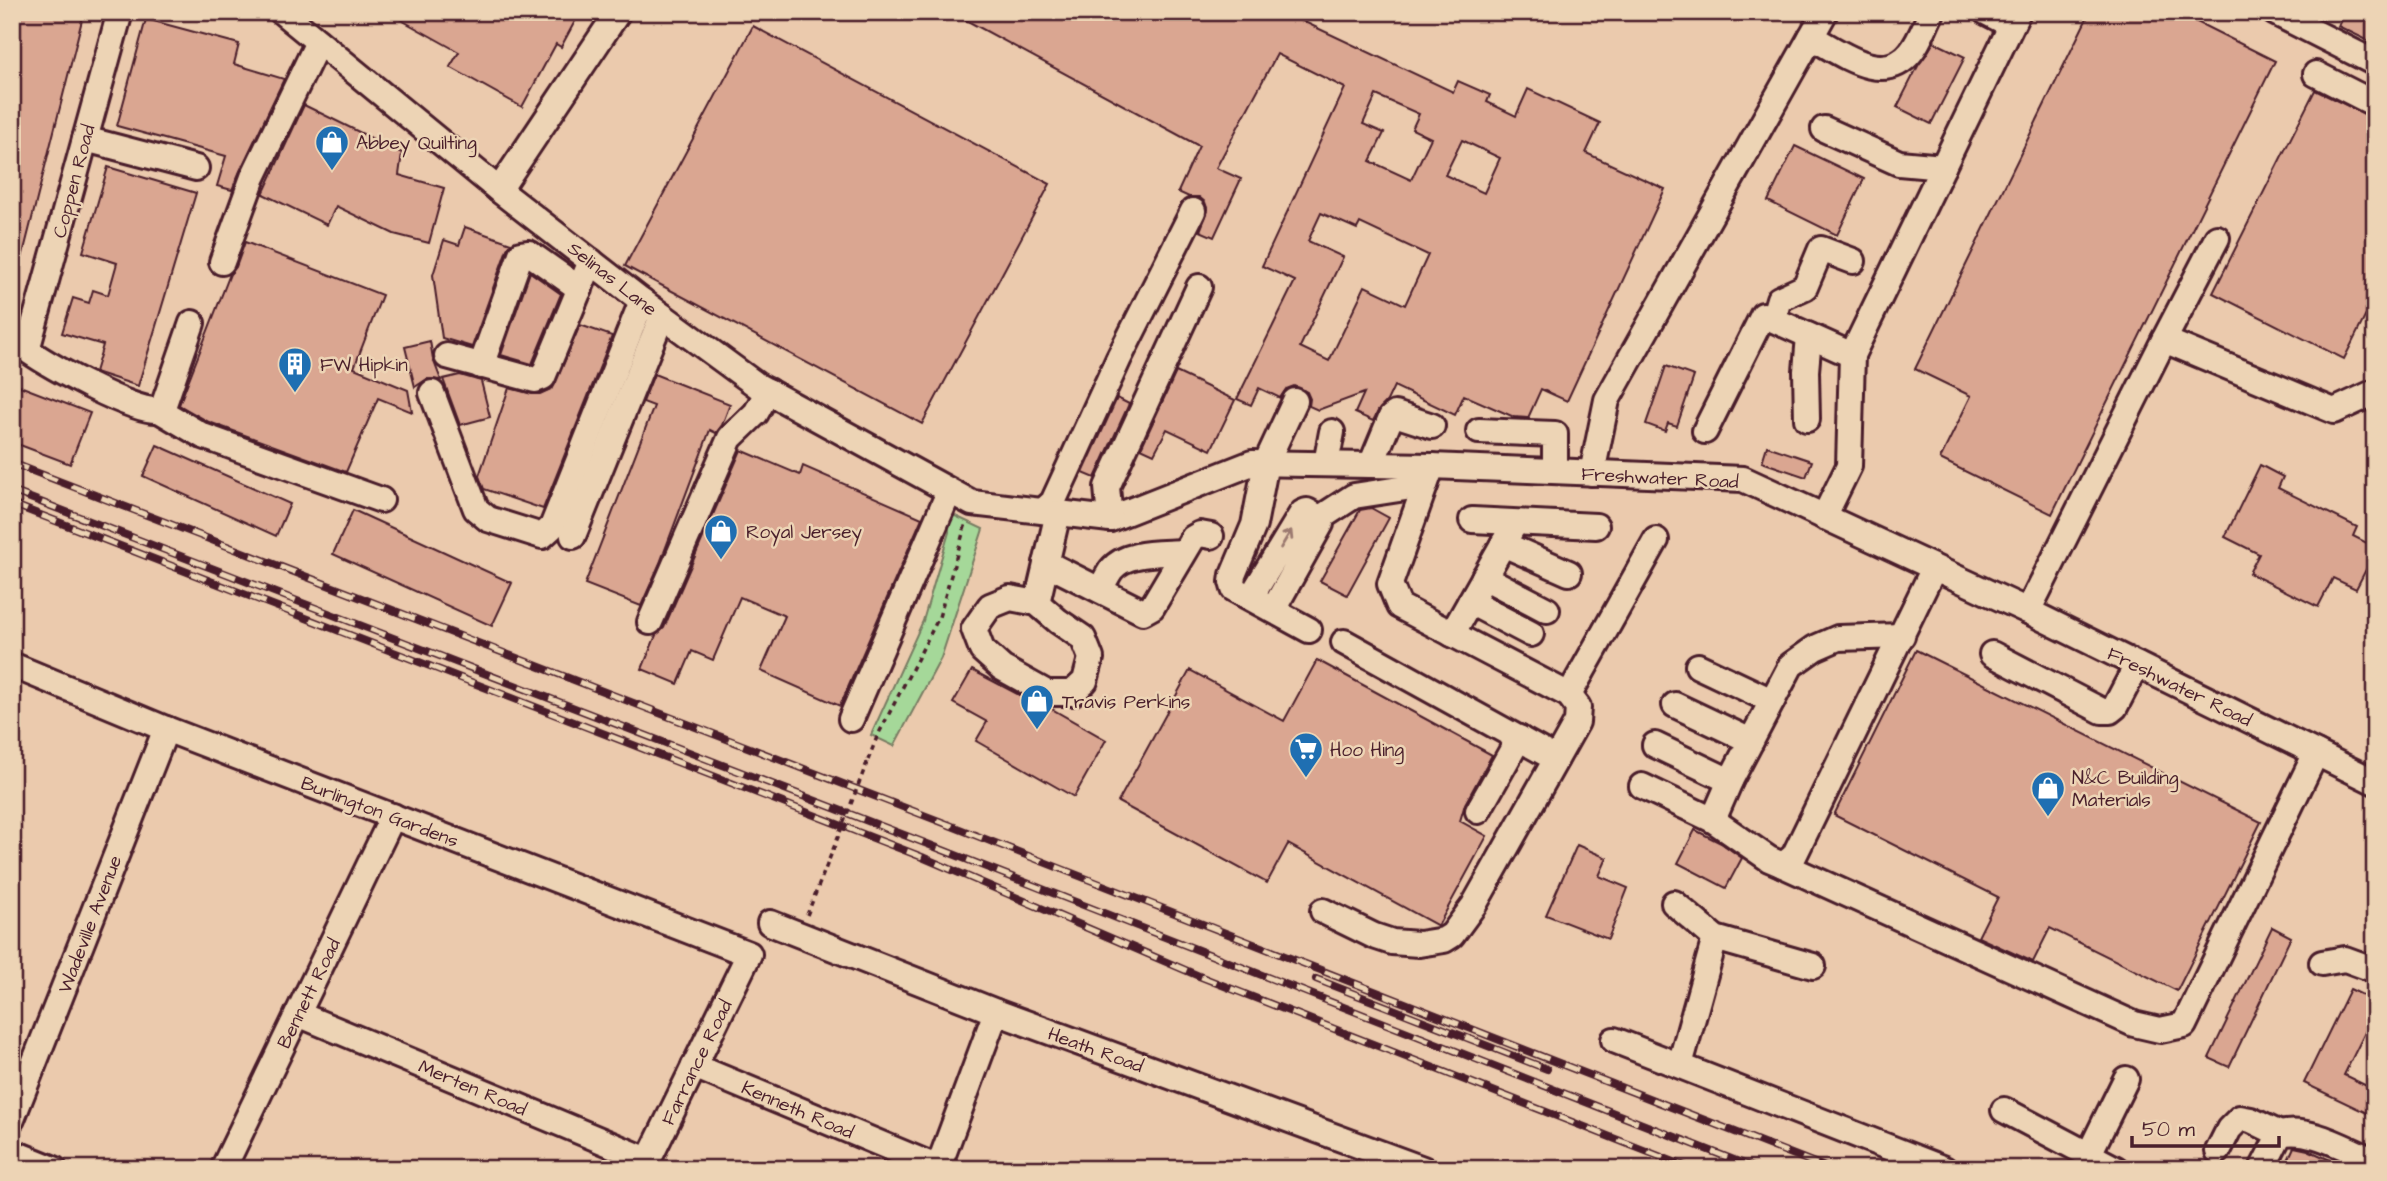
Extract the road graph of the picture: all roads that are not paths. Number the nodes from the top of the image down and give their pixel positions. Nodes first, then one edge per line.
1 (120, 12) edge
2 (282, 12) edge
3 (618, 12) edge
4 (1825, 12) edge
5 (1931, 12) edge
6 (1986, 12) edge
7 (2274, 12) edge
8 (2015, 19) edge
9 (1811, 37) junction
10 (318, 42) junction
11 (2375, 63) edge
12 (2316, 74) dead end
13 (2375, 104) edge
14 (1824, 129) dead end
15 (85, 139) junction
16 (1943, 167) junction
17 (196, 168) dead end
18 (499, 190) junction
19 (1192, 211) dead end
20 (2217, 238) dead end
21 (591, 261) junction
22 (1853, 261) dead end
23 (222, 262) dead end
24 (1199, 287) dead end
25 (580, 289) junction
26 (642, 301) junction
27 (662, 316) junction
28 (1773, 319) junction
29 (192, 323) dead end
30 (1809, 336) junction
31 (2164, 340) junction
32 (1852, 355) junction
33 (447, 356) dead end
34 (481, 366) junction
35 (768, 391) junction
36 (2375, 392) edge
37 (432, 393) dead end
38 (1295, 401) dead end
39 (159, 410) junction
40 (1807, 419) dead end
41 (1432, 426) dead end
42 (1479, 431) dead end
43 (1705, 431) dead end
44 (1332, 432) dead end
45 (1266, 463) junction
46 (1326, 464) junction
47 (1371, 465) junction
48 (1555, 471) junction
49 (1592, 473) junction
50 (1428, 475) junction
51 (949, 492) junction
52 (381, 500) dead end
53 (972, 503) joint
54 (1051, 512) junction
55 (1824, 517) junction
56 (1320, 518) junction
57 (1110, 519) junction
58 (1472, 520) dead end
59 (1515, 523) junction
60 (1596, 526) dead end
61 (573, 536) dead end
62 (1211, 536) dead end
63 (1656, 540) dead end
64 (1503, 544) junction
65 (1183, 552) junction
66 (1046, 563) junction
67 (1934, 568) junction
68 (1569, 573) dead end
69 (1484, 577) junction
70 (1100, 590) junction
71 (1251, 597) junction
72 (1470, 602) junction
73 (1037, 603) junction
74 (1273, 610) junction
75 (1547, 610) dead end
76 (2028, 611) junction
77 (650, 622) dead end
78 (1309, 629) dead end
79 (1452, 634) junction
80 (1531, 634) dead end
81 (1902, 636) junction
82 (1344, 642) dead end
83 (1992, 654) dead end
84 (12, 665) edge
85 (2137, 665) junction
86 (1698, 666) dead end
87 (1569, 695) junction
88 (1772, 701) junction
89 (1675, 705) dead end
90 (851, 719) dead end
91 (166, 729) junction
92 (1519, 738) junction
93 (1751, 741) junction
94 (1654, 745) dead end
95 (2315, 753) junction
96 (1556, 759) junction
97 (1730, 781) junction
98 (2375, 782) edge
99 (1642, 786) dead end
100 (1478, 811) dead end
101 (393, 816) junction
102 (1713, 820) junction
103 (1783, 865) junction
104 (1674, 903) dead end
105 (1323, 911) dead end
106 (770, 923) dead end
107 (1715, 938) junction
108 (749, 954) joint
109 (2333, 961) dead end
110 (1813, 966) dead end
111 (2375, 970) edge
112 (996, 1012) junction
113 (298, 1014) junction
114 (1615, 1040) dead end
115 (1680, 1065) junction
116 (694, 1066) junction
117 (2126, 1079) dead end
118 (2004, 1111) dead end
119 (12, 1119) edge
120 (2280, 1134) junction
121 (12, 1152) edge
122 (2218, 1152) dead end
123 (2089, 1154) junction
124 (2375, 1161) edge
125 (646, 1165) edge
126 (939, 1168) edge
127 (54, 1169) edge
128 (223, 1169) edge
129 (1423, 1169) edge
130 (1944, 1169) edge
131 (2116, 1169) edge
132 (2262, 1169) edge

1 - 15 street, Coppen Road
2 - 10 street, Selinas Lane
3 - 18 street
4 - 9 street
5 - 9 street
6 - 8 street
7 - 11 street
8 - 16 street
9 - 49 street
10 - 18 street, Selinas Lane
10 - 23 street
12 - 13 street
14 - 16 street
15 - 17 street
15 - 39 street, Coppen Road
16 - 32 street
18 - 21 street, Selinas Lane
19 - 54 street
20 - 31 street
21 - 25 street
21 - 26 street, Selinas Lane
22 - 28 street
24 - 57 street
25 - 34 street
25 - 34 street
26 - 27 street, Selinas Lane
26 - 37 street
27 - 35 street, Selinas Lane
27 - 61 street
28 - 30 street
28 - 43 street
29 - 39 street
30 - 32 street
30 - 40 street
31 - 36 street
31 - 76 street
32 - 55 street
33 - 34 street
35 - 51 street, Selinas Lane
35 - 77 street
38 - 45 street
39 - 52 street
41 - 47 street
42 - 48 street
44 - 46 street
45 - 46 street, Freshwater Road
45 - 57 street, Freshwater Road
45 - 71 street
46 - 47 street, Freshwater Road
47 - 50 street, Freshwater Road
48 - 49 street, Freshwater Road
48 - 50 street, Freshwater Road
49 - 55 street, Freshwater Road
50 - 56 street
50 - 79 street
51 - 53 street, Selinas Lane
51 - 90 street
53 - 54 street, Freshwater Road
54 - 57 street, Freshwater Road
54 - 66 street
55 - 67 street, Freshwater Road
71 -> 56 street
56 - 74 street
58 - 59 street
59 - 60 street
59 - 64 street
62 - 65 street
63 - 87 street
64 - 68 street
64 - 69 street
65 - 70 street
65 - 70 street
66 - 70 street
66 - 73 street
67 - 76 street, Freshwater Road
67 - 81 street
69 - 72 street
69 - 75 street
71 - 74 street
72 - 79 street
72 - 80 street
73 - 73 street
74 - 78 street
76 - 85 street, Freshwater Road
79 - 87 street
81 - 88 street
81 - 103 street
82 - 92 street
83 - 85 street
84 - 91 street, Burlington Gardens
85 - 95 street, Freshwater Road
86 - 88 street
87 - 96 street
88 - 93 street
89 - 93 street
91 - 101 street, Burlington Gardens
91 - 119 street, Wadeville Avenue
92 - 96 street
92 - 100 street
93 - 97 street
94 - 97 street
95 - 98 street, Freshwater Road
95 - 103 street
96 - 105 street
97 - 102 street
99 - 102 street
101 - 108 street, Burlington Gardens
101 - 113 street, Bennett Road
102 - 103 street
104 - 107 street
106 - 112 street, Heath Road
107 - 110 street
107 - 115 street
108 - 116 street, Farrance Road
109 - 111 street
112 - 126 street
112 - 129 street, Heath Road
113 - 125 street, Merten Road
113 - 128 street, Bennett Road
114 - 115 street
115 - 130 street
116 - 125 street, Farrance Road
116 - 126 street, Kenneth Road
117 - 123 street
118 - 123 street
120 - 122 street
120 - 124 street
120 - 132 street
121 - 127 street
123 - 131 street

